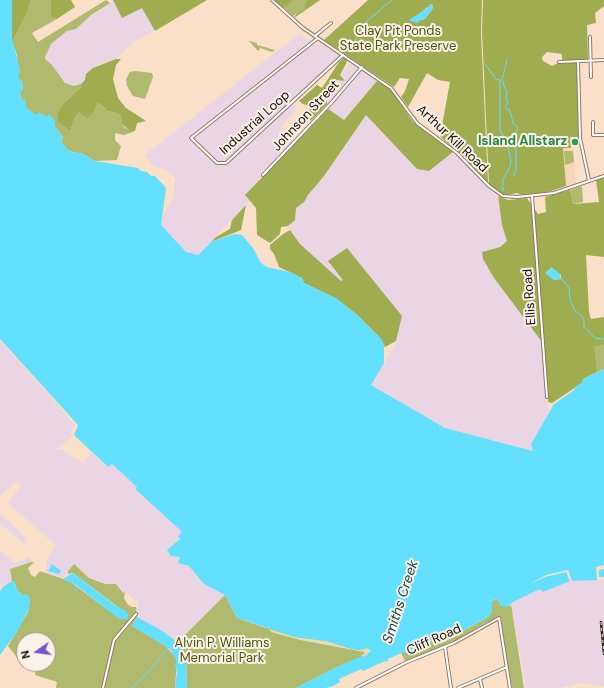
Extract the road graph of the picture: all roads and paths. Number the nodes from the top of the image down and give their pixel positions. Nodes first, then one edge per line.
1 (272, 0) edge
2 (331, 23) dead end
3 (315, 36) junction
4 (590, 37) dead end
5 (318, 38) junction
6 (343, 55) junction
7 (578, 60) junction
8 (590, 60) junction
9 (604, 60) edge
10 (559, 62) dead end
11 (362, 67) junction
12 (591, 77) dead end
13 (593, 122) dead end
14 (604, 135) edge
15 (262, 175) dead end
16 (604, 176) edge
17 (589, 181) junction
18 (532, 196) junction
19 (547, 397) dead end
20 (136, 614) dead end
21 (445, 647) junction
22 (507, 667) junction
23 (480, 679) junction
24 (103, 688) edge
25 (356, 688) edge
26 (451, 688) edge
27 (458, 688) edge
28 (482, 688) edge
29 (510, 688) edge

1 - 3 street, Arthur Kill Road
2 - 3 street
3 - 5 street, Arthur Kill Road
4 - 8 street
5 - 6 street, Arthur Kill Road
5 - 6 street, Industrial Loop
6 - 11 street, Arthur Kill Road
7 - 8 street
7 - 10 street
7 - 17 street
8 - 9 street
8 - 12 street
11 - 15 street, Johnson Street
11 - 18 street, Arthur Kill Road
13 - 14 street
16 - 17 street, Arthur Kill Road
17 - 18 street, Arthur Kill Road
18 - 19 street, Ellis Road
20 - 24 street
21 - 22 street, Cliff Road
21 - 25 street, Cliff Road
21 - 26 street
22 - 23 street
22 - 29 street
23 - 27 street
23 - 28 street

